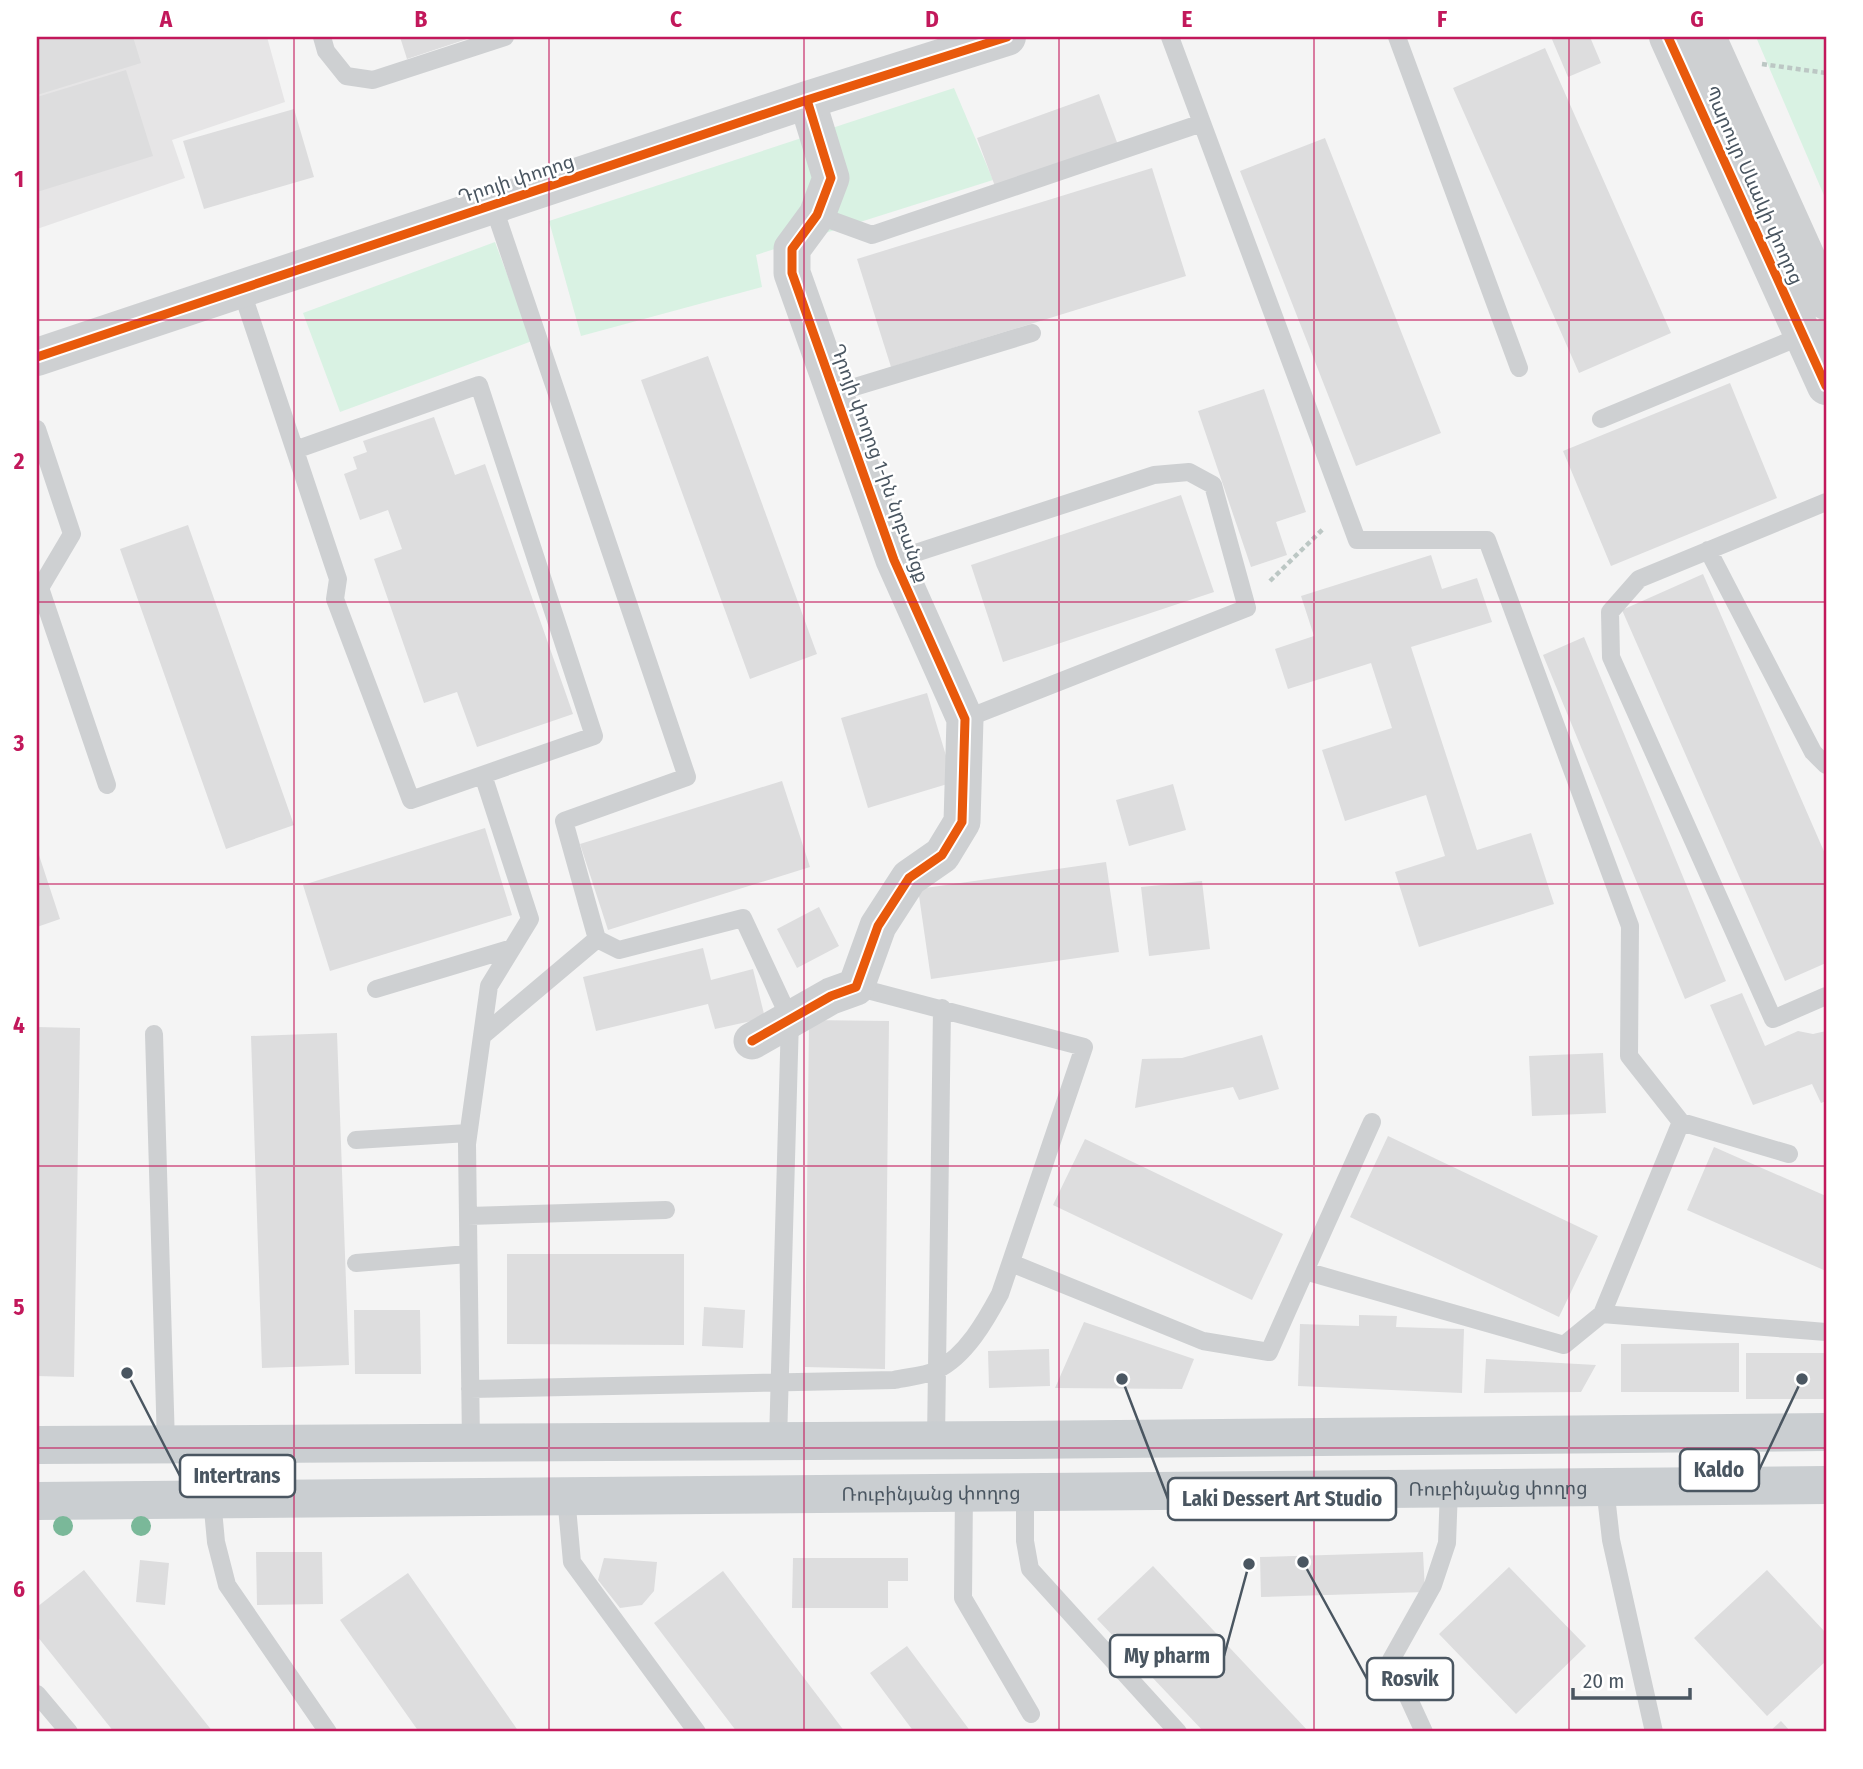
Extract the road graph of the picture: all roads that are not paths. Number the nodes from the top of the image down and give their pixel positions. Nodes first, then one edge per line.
1 (322, 37) edge
2 (505, 37) edge
3 (1007, 37) edge
4 (1170, 37) edge
5 (1397, 37) edge
6 (1668, 37) edge
7 (1707, 37) edge
8 (807, 100) junction
9 (1202, 123) junction
10 (493, 205) junction
11 (817, 215) junction
12 (241, 289) junction
13 (1826, 301) edge
14 (1815, 331) edge
15 (1032, 333) dead end
16 (37, 357) edge
17 (1519, 368) dead end
18 (1826, 386) edge
19 (835, 393) junction
20 (1601, 419) dead end
21 (37, 429) edge
22 (295, 450) junction
23 (1826, 502) edge
24 (1708, 550) junction
25 (894, 560) junction
26 (965, 719) junction
27 (1826, 765) edge
28 (483, 775) junction
29 (107, 785) dead end
30 (597, 939) junction
31 (512, 948) junction
32 (856, 987) junction
33 (376, 989) dead end
34 (1826, 996) edge
35 (942, 1009) junction
36 (790, 1019) junction
37 (153, 1034) dead end
38 (482, 1036) junction
39 (752, 1041) dead end
40 (1372, 1122) dead end
41 (1681, 1122) junction
42 (468, 1133) junction
43 (356, 1140) dead end
44 (1789, 1154) dead end
45 (666, 1210) dead end
46 (468, 1216) junction
47 (468, 1254) junction
48 (356, 1263) dead end
49 (1011, 1263) junction
50 (1304, 1271) junction
51 (1602, 1314) junction
52 (1826, 1332) edge
53 (938, 1370) junction
54 (780, 1384) junction
55 (470, 1389) junction
56 (1826, 1432) edge
57 (936, 1440) junction
58 (778, 1441) junction
59 (471, 1443) junction
60 (166, 1444) junction
61 (37, 1445) edge
62 (1826, 1485) edge
63 (1605, 1487) junction
64 (1449, 1489) junction
65 (964, 1492) junction
66 (1025, 1492) junction
67 (566, 1496) junction
68 (212, 1499) junction
69 (37, 1501) edge
70 (37, 1694) edge
71 (1031, 1714) dead end
72 (69, 1732) edge
73 (328, 1732) edge
74 (697, 1732) edge
75 (1178, 1732) edge
76 (1424, 1732) edge
77 (1654, 1732) edge

1 - 2 lane
3 - 8 street, Դրոյի փողոց
4 - 9 lane
5 - 17 lane
6 - 14 street, Պարույր Սևակի փողոց
7 - 13 street, Պարույր Սևակի փողոց
8 - 10 street, Դրոյի փողոց
8 - 11 street, Դրոյի փողոց 1-ին նրբանցք
9 - 11 lane
9 - 41 lane
10 - 12 street, Դրոյի փողոց
10 - 30 lane
11 - 19 street, Դրոյի փողոց 1-ին նրբանցք
12 - 16 street, Դրոյի փողոց
12 - 22 lane
14 - 18 street, Պարույր Սևակի փողոց
14 - 20 lane
15 - 19 lane
19 - 25 street, Դրոյի փողոց 1-ին նրբանցք
21 - 29 lane
22 - 28 lane
22 - 28 lane
23 - 24 lane
24 - 27 lane
24 - 34 lane
25 - 26 street, Դրոյի փողոց 1-ին նրբանցք
25 - 26 lane
26 - 32 street, Դրոյի փողոց 1-ին նրբանցք
28 - 31 lane
30 - 36 lane
30 - 38 lane
31 - 33 lane
31 - 38 lane
32 - 35 lane
32 - 36 street
35 - 49 lane
35 - 53 lane
36 - 39 street
36 - 54 lane
37 - 60 lane
38 - 42 lane
40 - 50 lane
41 - 44 lane
41 - 51 lane
42 - 43 lane
42 - 46 lane
45 - 46 lane
46 - 47 lane
47 - 48 lane
47 - 55 lane
49 - 50 lane
49 - 53 lane
50 - 51 lane
51 - 52 lane
53 - 54 lane
53 - 57 lane
54 - 55 lane
54 - 58 lane
55 - 59 lane
56 - 57 main road
57 - 58 main road
58 - 59 main road
59 - 60 main road
60 - 61 main road
62 - 63 main road, Ռուբինյանց փողոց
63 - 64 main road, Ռուբինյանց փողոց
63 - 77 lane
64 - 66 main road, Ռուբինյանց փողոց
64 - 76 lane
65 - 66 main road, Ռուբինյանց փողոց
65 - 67 main road, Ռուբինյանց փողոց
65 - 71 lane
66 - 75 lane
67 - 68 main road, Ռուբինյանց փողոց
67 - 74 lane
68 - 69 main road, Ռուբինյանց փողոց
68 - 73 lane
70 - 72 lane

